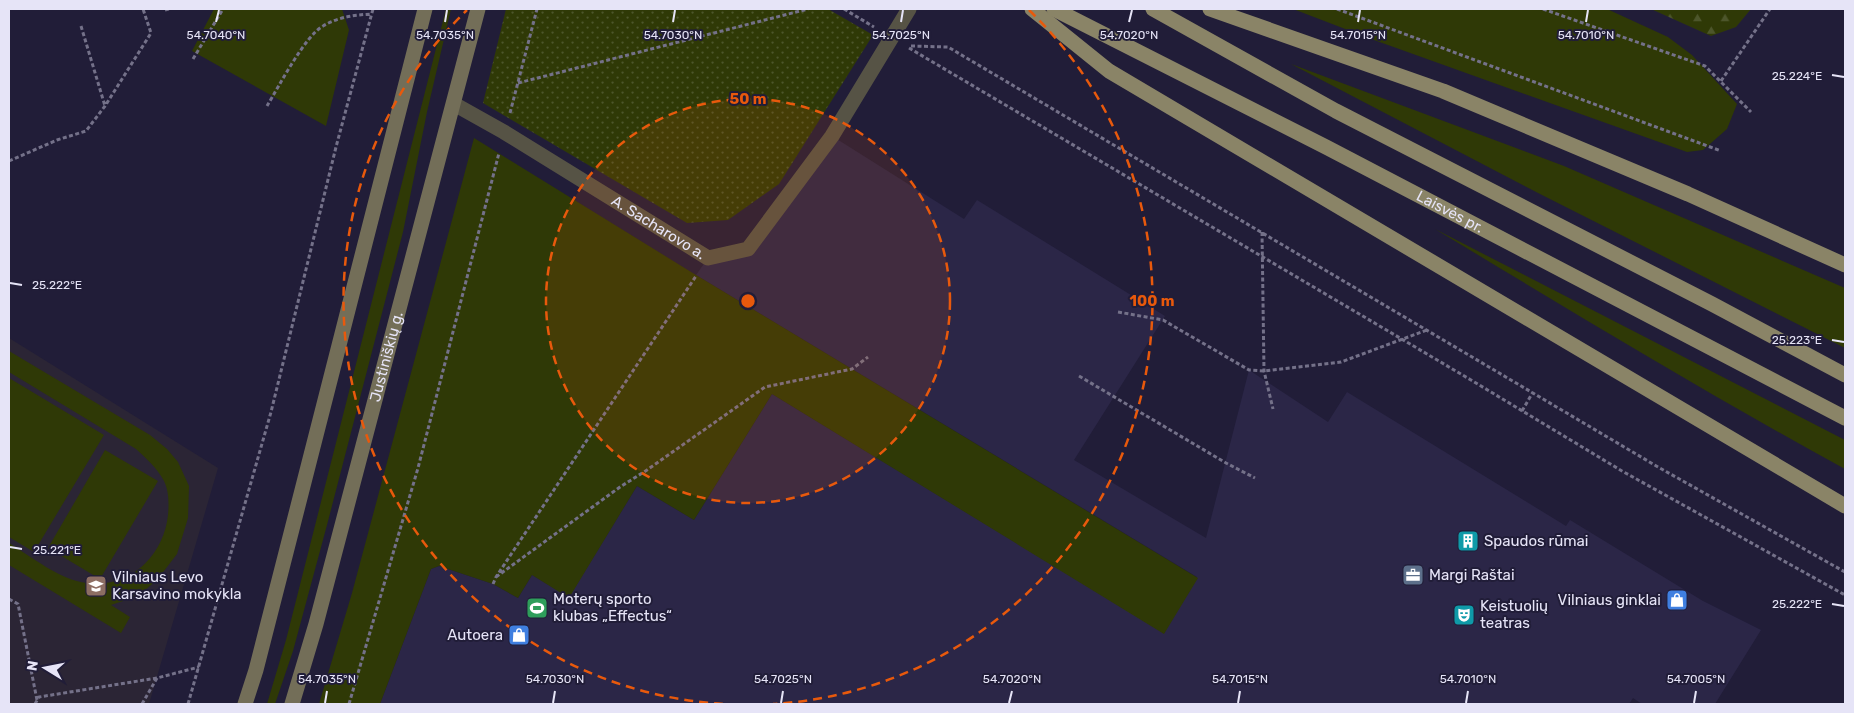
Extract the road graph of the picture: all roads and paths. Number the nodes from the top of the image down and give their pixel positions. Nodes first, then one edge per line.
1 (143, 9) edge
2 (224, 9) edge
3 (373, 9) edge
4 (425, 9) edge
5 (478, 9) edge
6 (537, 9) edge
7 (808, 9) edge
8 (844, 9) edge
9 (908, 9) edge
10 (1032, 9) edge
11 (1054, 9) edge
12 (1153, 9) edge
13 (1210, 9) edge
14 (1337, 9) edge
15 (1544, 9) edge
16 (1770, 9) edge
17 (372, 14) junction
18 (81, 26) dead end
19 (892, 38) junction
20 (193, 59) dead end
21 (1721, 81) junction
22 (518, 83) junction
23 (454, 104) junction
24 (105, 106) junction
25 (267, 106) dead end
26 (1751, 112) dead end
27 (504, 132) junction
28 (1721, 151) dead end
29 (9, 160) edge
30 (1262, 232) junction
31 (1262, 257) junction
32 (708, 258) junction
33 (1845, 265) edge
34 (1118, 312) dead end
35 (1428, 330) junction
36 (1403, 339) junction
37 (868, 357) dead end
38 (1264, 371) junction
39 (1845, 375) edge
40 (1079, 376) dead end
41 (1533, 392) junction
42 (1274, 409) dead end
43 (1522, 411) junction
44 (1845, 418) edge
45 (1255, 478) dead end
46 (1845, 506) edge
47 (1845, 572) edge
48 (496, 576) junction
49 (493, 584) dead end
50 (1845, 595) edge
51 (9, 599) edge
52 (199, 667) junction
53 (157, 678) junction
54 (36, 703) edge
55 (142, 704) edge
56 (188, 704) edge
57 (245, 704) edge
58 (292, 704) edge
59 (349, 704) edge

1 - 24 path
2 - 20 path
3 - 17 path
4 - 57 main road
5 - 23 main road, Justiniškių g.
6 - 22 path
7 - 22 path
8 - 19 path
9 - 19 street, A. Sacharovo a.
10 - 46 main road
11 - 44 main road, Laisvės pr.
12 - 39 main road
13 - 33 main road
14 - 28 path
15 - 21 path
16 - 21 path
17 - 25 path
17 - 52 path
18 - 24 path
19 - 32 street, A. Sacharovo a.
21 - 26 path
22 - 27 path
23 - 27 street, A. Sacharovo a.
23 - 58 main road, Justiniškių g.
24 - 29 path
27 - 32 street, A. Sacharovo a.
27 - 59 path
30 - 31 path
30 - 31 path
30 - 35 path
31 - 36 path
31 - 38 path
32 - 48 path
34 - 38 path
35 - 36 path
35 - 41 path
36 - 38 path
36 - 43 path
37 - 48 path
38 - 42 path
40 - 45 path
41 - 43 path
41 - 47 path
43 - 50 path
48 - 49 path
51 - 54 path
52 - 53 path
52 - 56 path
53 - 54 path
53 - 55 path

